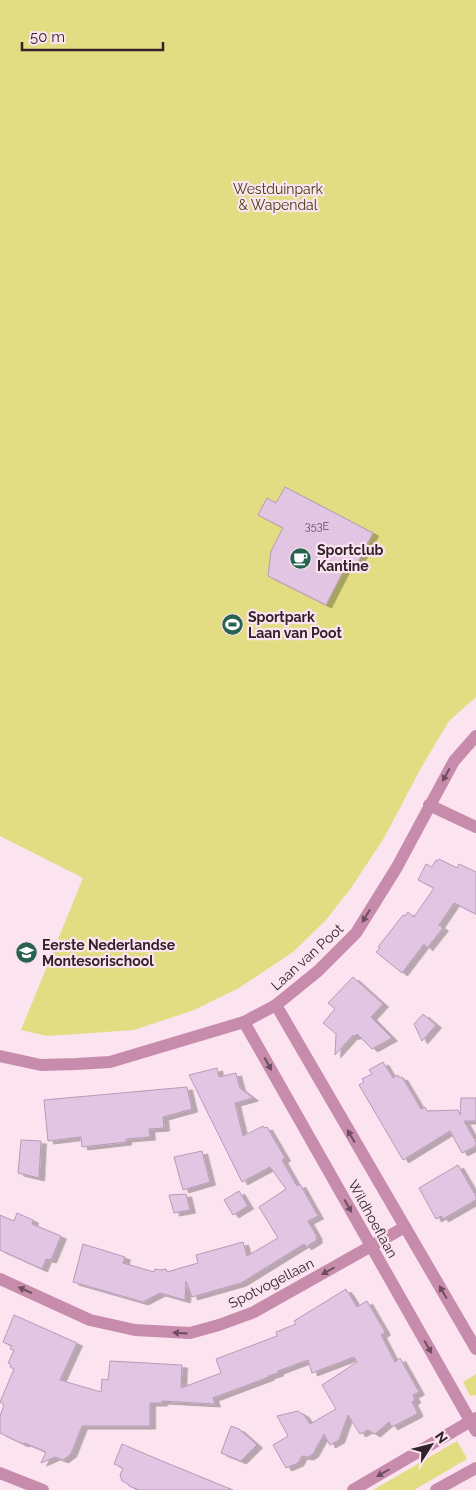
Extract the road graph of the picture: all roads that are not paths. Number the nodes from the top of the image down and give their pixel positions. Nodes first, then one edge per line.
1 (476, 736) edge
2 (429, 805) junction
3 (476, 827) edge
4 (276, 1005) junction
5 (244, 1022) junction
6 (0, 1056) edge
7 (405, 1227) junction
8 (371, 1247) junction
9 (0, 1279) edge
10 (476, 1349) edge
11 (474, 1424) edge
12 (476, 1468) edge
13 (0, 1473) edge
14 (43, 1490) edge
15 (353, 1490) edge
16 (436, 1490) edge

1 -> 2 street, Laan van Poot
2 - 3 street
2 -> 4 street, Laan van Poot
4 - 5 street, Laan van Poot
7 -> 4 street, Wildhoeflaan
5 - 6 street, Laan van Poot
5 -> 8 street, Wildhoeflaan
7 - 8 street, Spotvogellaan
10 -> 7 street, Wildhoeflaan
8 -> 9 street, Spotvogellaan
8 -> 11 street, Wildhoeflaan
11 -> 15 street
12 - 16 street
13 - 14 street

